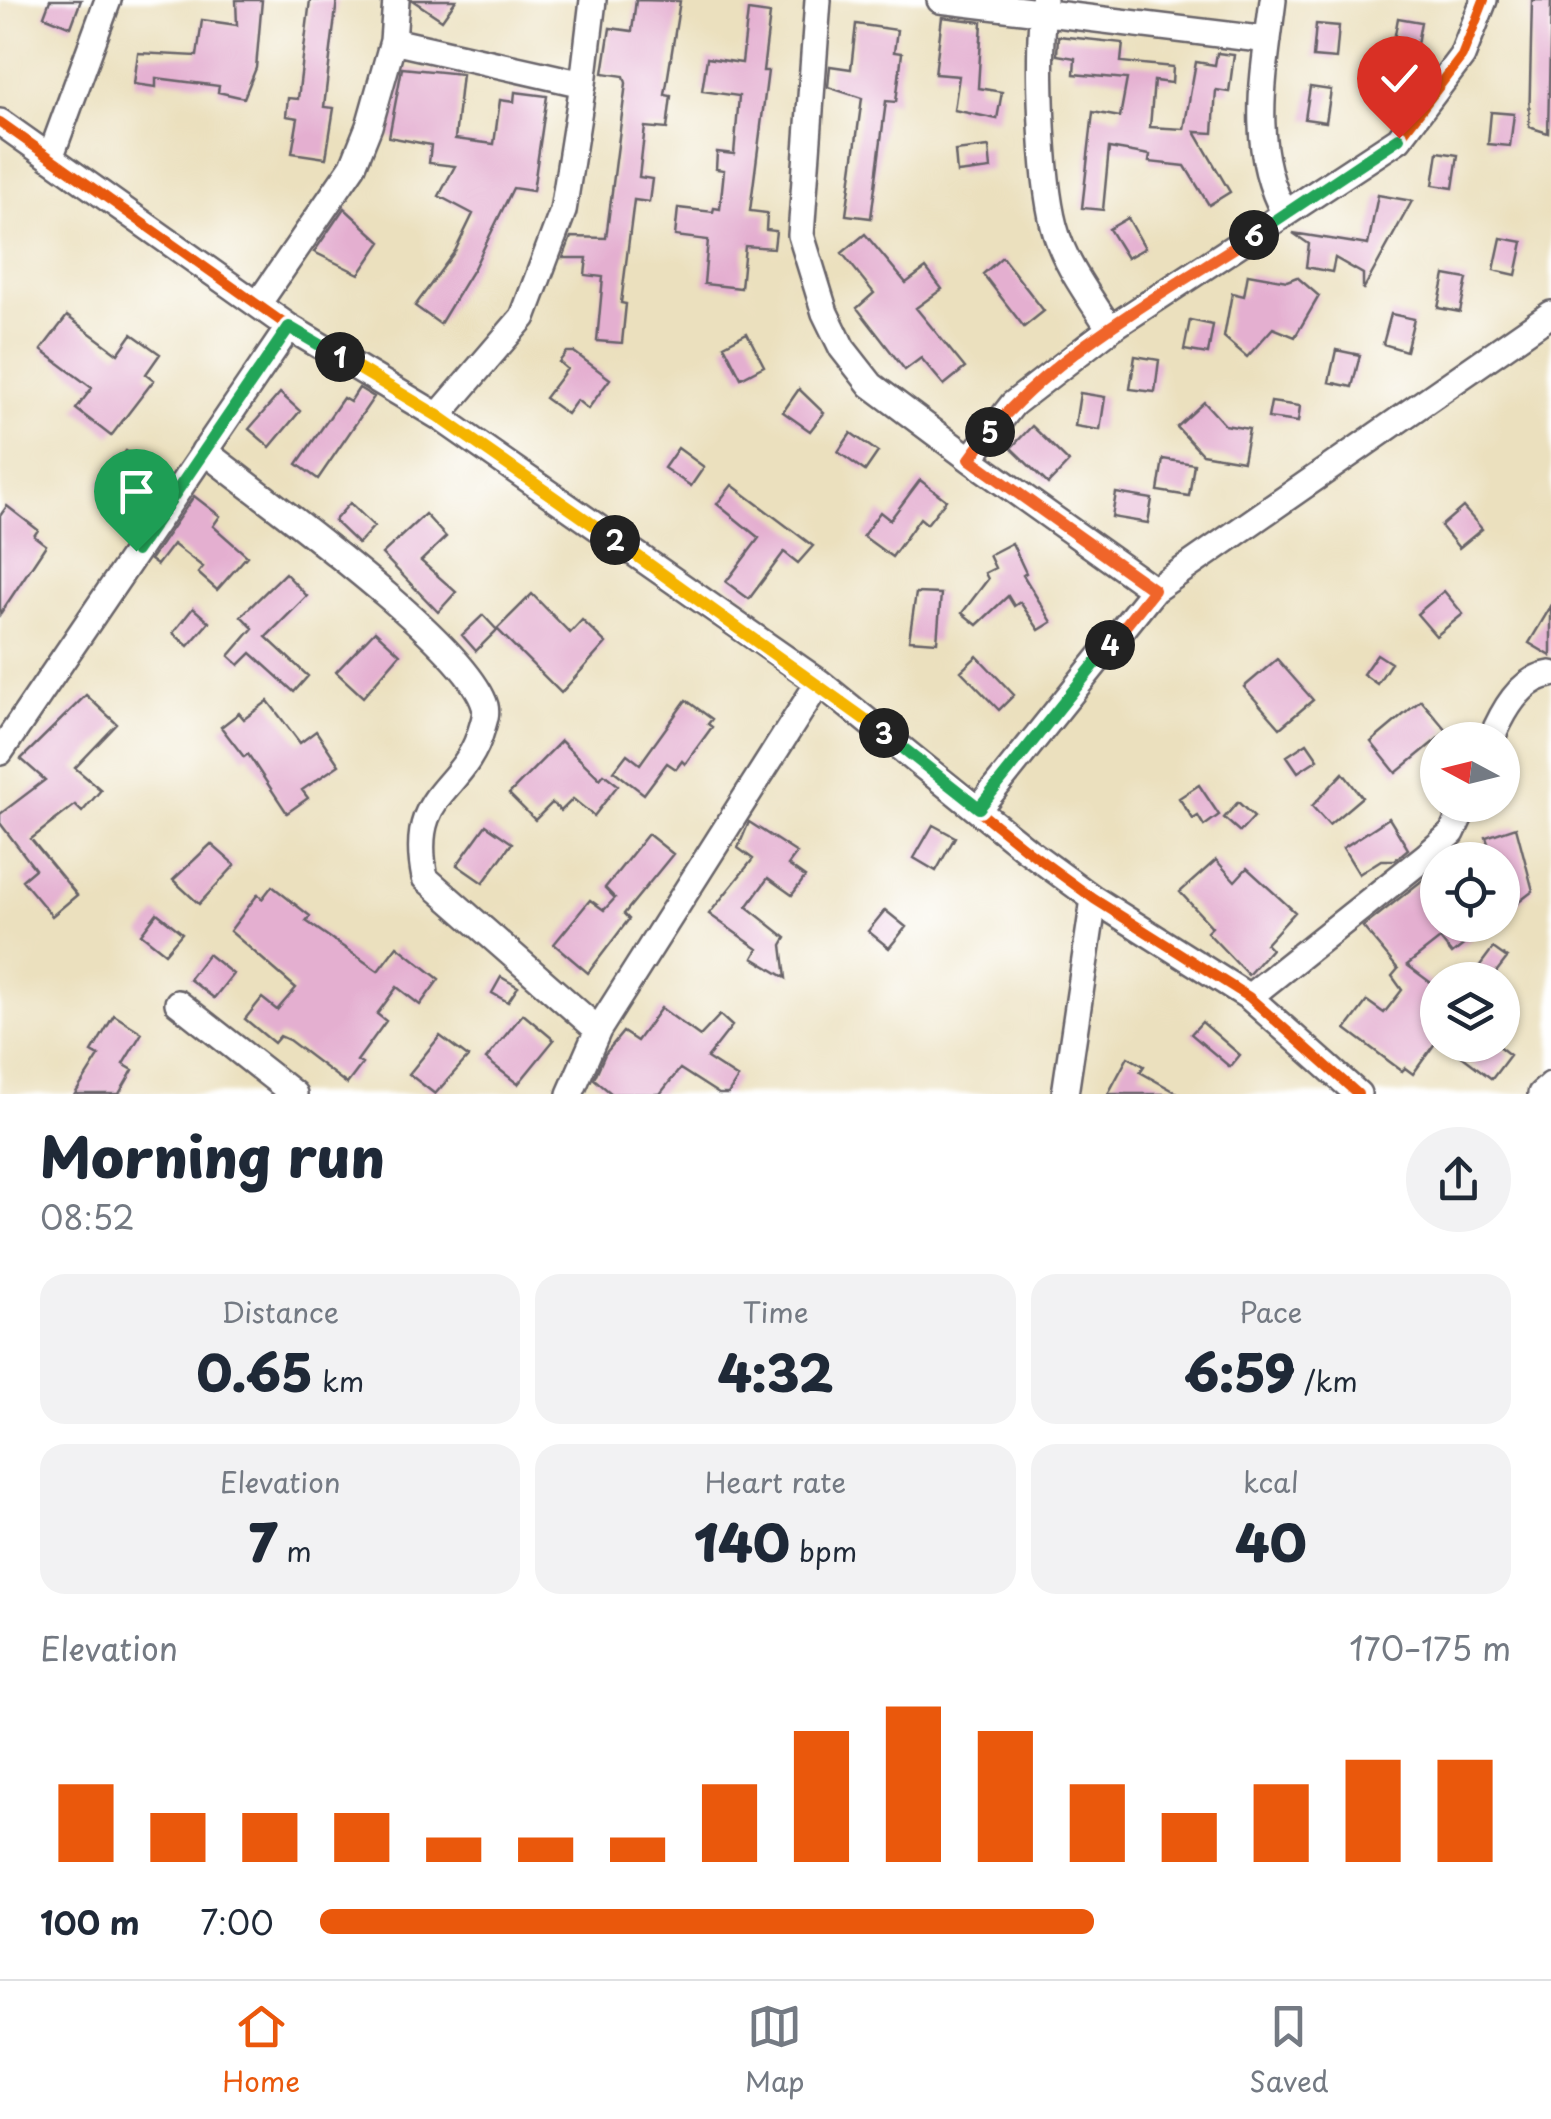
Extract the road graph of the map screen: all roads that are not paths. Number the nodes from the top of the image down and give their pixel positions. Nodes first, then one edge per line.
1 (108, 0) edge
2 (396, 0) edge
3 (593, 0) edge
4 (818, 0) edge
5 (940, 0) edge
6 (1273, 0) edge
7 (1484, 0) edge
8 (1044, 7) edge
9 (1268, 40) junction
10 (393, 41) junction
11 (583, 84) junction
12 (0, 122) edge
13 (50, 158) junction
14 (1285, 214) junction
15 (258, 304) junction
16 (1551, 314) edge
17 (289, 327) junction
18 (1110, 329) junction
19 (438, 416) junction
20 (204, 451) junction
21 (970, 459) junction
22 (1154, 590) junction
23 (1551, 674) edge
24 (819, 682) junction
25 (1501, 722) edge
26 (0, 752) edge
27 (979, 808) junction
28 (1457, 822) edge
29 (1094, 899) junction
30 (1249, 996) junction
31 (178, 1004) dead end
32 (598, 1030) junction
33 (1551, 1084) edge
34 (294, 1094) edge
35 (570, 1094) edge
36 (1064, 1094) edge
37 (1358, 1094) edge
38 (1542, 1094) edge

1 - 13 street
2 - 10 street
3 - 11 street
4 - 21 street
5 - 8 street
6 - 9 street
7 - 14 street
8 - 9 street
8 - 18 street
9 - 14 street
10 - 11 street
10 - 15 street
11 - 19 street
12 - 13 street
13 - 15 street
14 - 18 street
15 - 17 street
16 - 22 street
17 - 19 street
17 - 20 street
18 - 21 street
19 - 24 street
20 - 26 street
20 - 32 street
21 - 22 street
22 - 27 street
23 - 25 street
24 - 27 street
24 - 32 street
27 - 29 street
28 - 30 street
29 - 30 street
29 - 36 street
30 - 37 street
31 - 34 street
32 - 35 street
33 - 38 street

